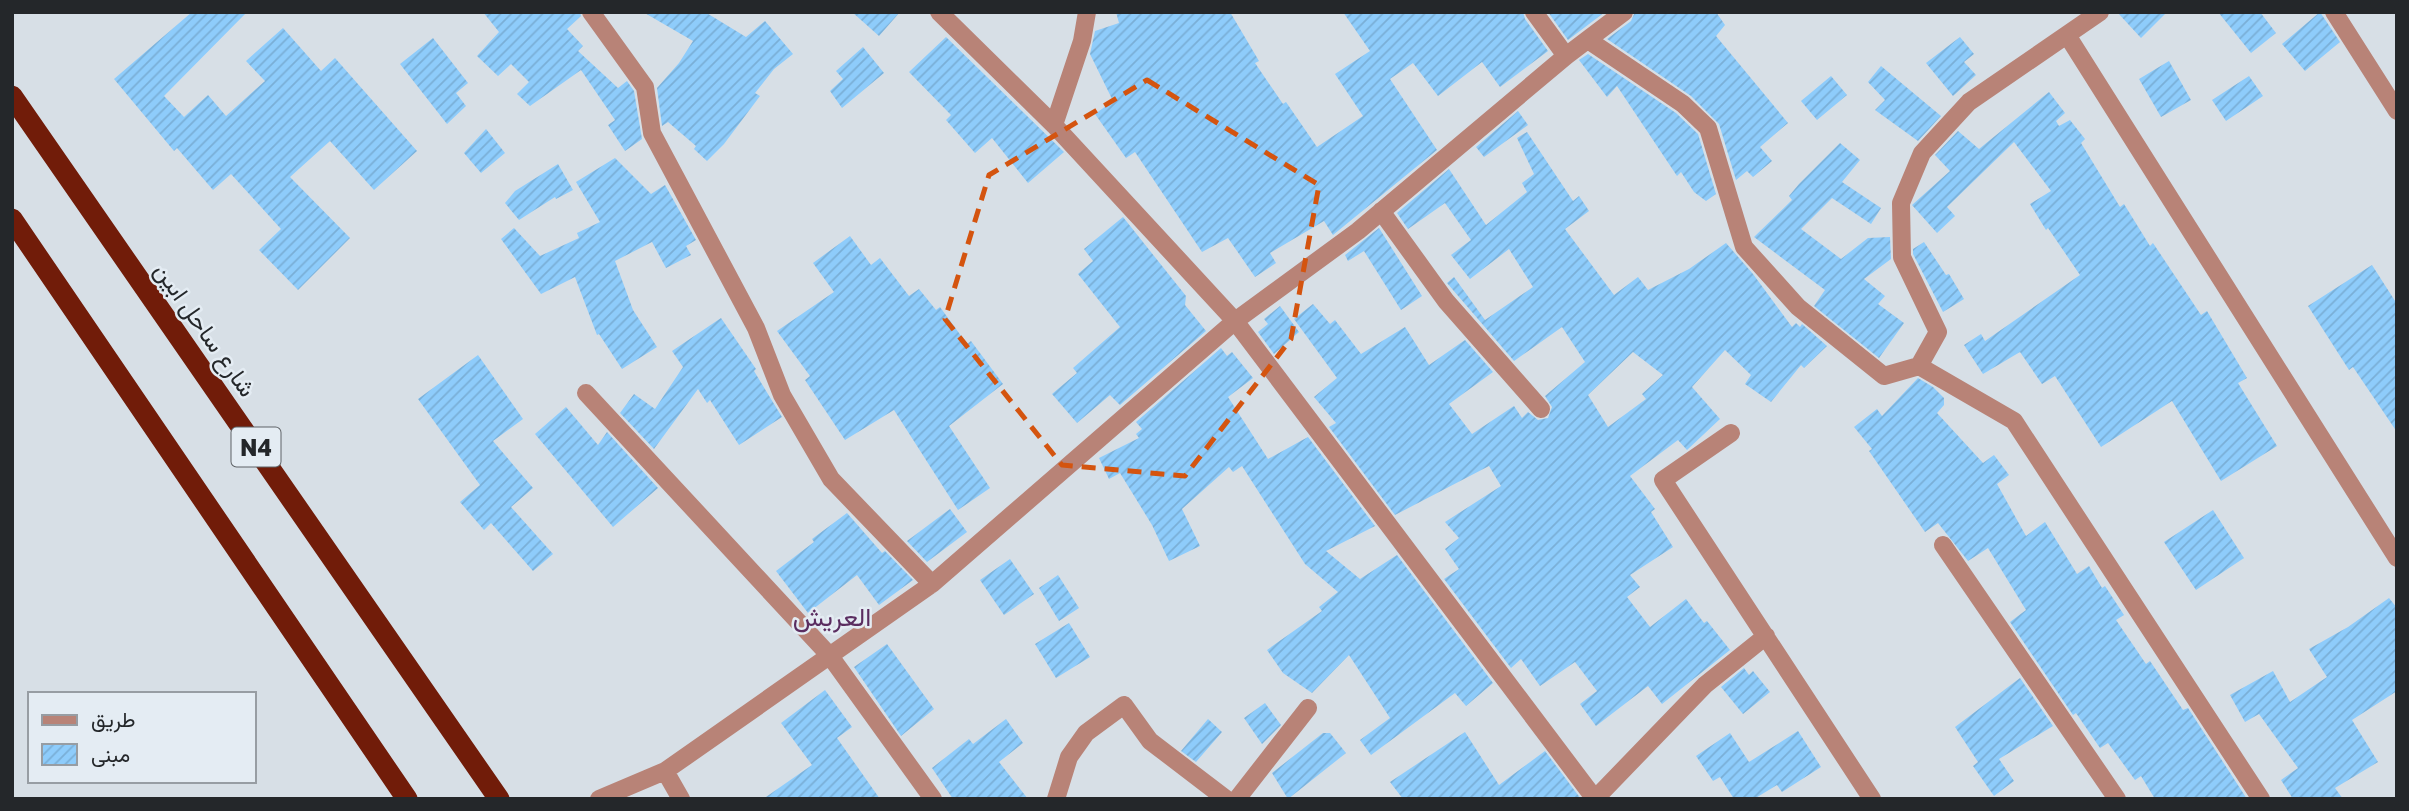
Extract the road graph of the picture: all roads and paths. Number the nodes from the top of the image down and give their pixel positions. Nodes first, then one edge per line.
1 (591, 12) edge
2 (939, 12) edge
3 (1087, 12) edge
4 (1534, 12) edge
5 (1624, 12) edge
6 (2334, 12) edge
7 (2092, 14) edge
8 (2067, 35) junction
9 (1588, 40) junction
10 (1566, 56) junction
11 (12, 96) edge
12 (2397, 111) edge
13 (1054, 125) junction
14 (1381, 211) junction
15 (12, 219) edge
16 (1235, 321) junction
17 (1919, 366) junction
18 (586, 393) dead end
19 (1541, 409) dead end
20 (1731, 433) dead end
21 (1944, 545) dead end
22 (2397, 558) edge
23 (932, 584) junction
24 (1766, 636) junction
25 (830, 656) junction
26 (1308, 708) dead end
27 (665, 771) junction
28 (407, 799) edge
29 (499, 799) edge
30 (598, 799) edge
31 (681, 799) edge
32 (933, 799) edge
33 (1056, 799) edge
34 (1226, 799) edge
35 (1237, 799) edge
36 (1595, 799) edge
37 (1872, 799) edge
38 (2117, 799) edge
39 (2260, 799) edge

1 - 23 street
2 - 13 street
3 - 13 street
4 - 10 street
5 - 9 street
6 - 12 street
7 - 8 street
8 - 17 street
8 - 22 street
9 - 10 street
9 - 17 street
10 - 14 street
11 - 29 highway, شارع ساحل ابين / N4
13 - 16 street
14 - 16 street
14 - 19 street
15 - 28 highway
16 - 23 street
16 - 36 street
17 - 39 street
18 - 25 street
20 - 24 street
21 - 38 street
23 - 25 street
24 - 36 street
24 - 37 street
25 - 27 street
25 - 32 street
26 - 35 street
27 - 30 street
27 - 31 street
33 - 34 street

